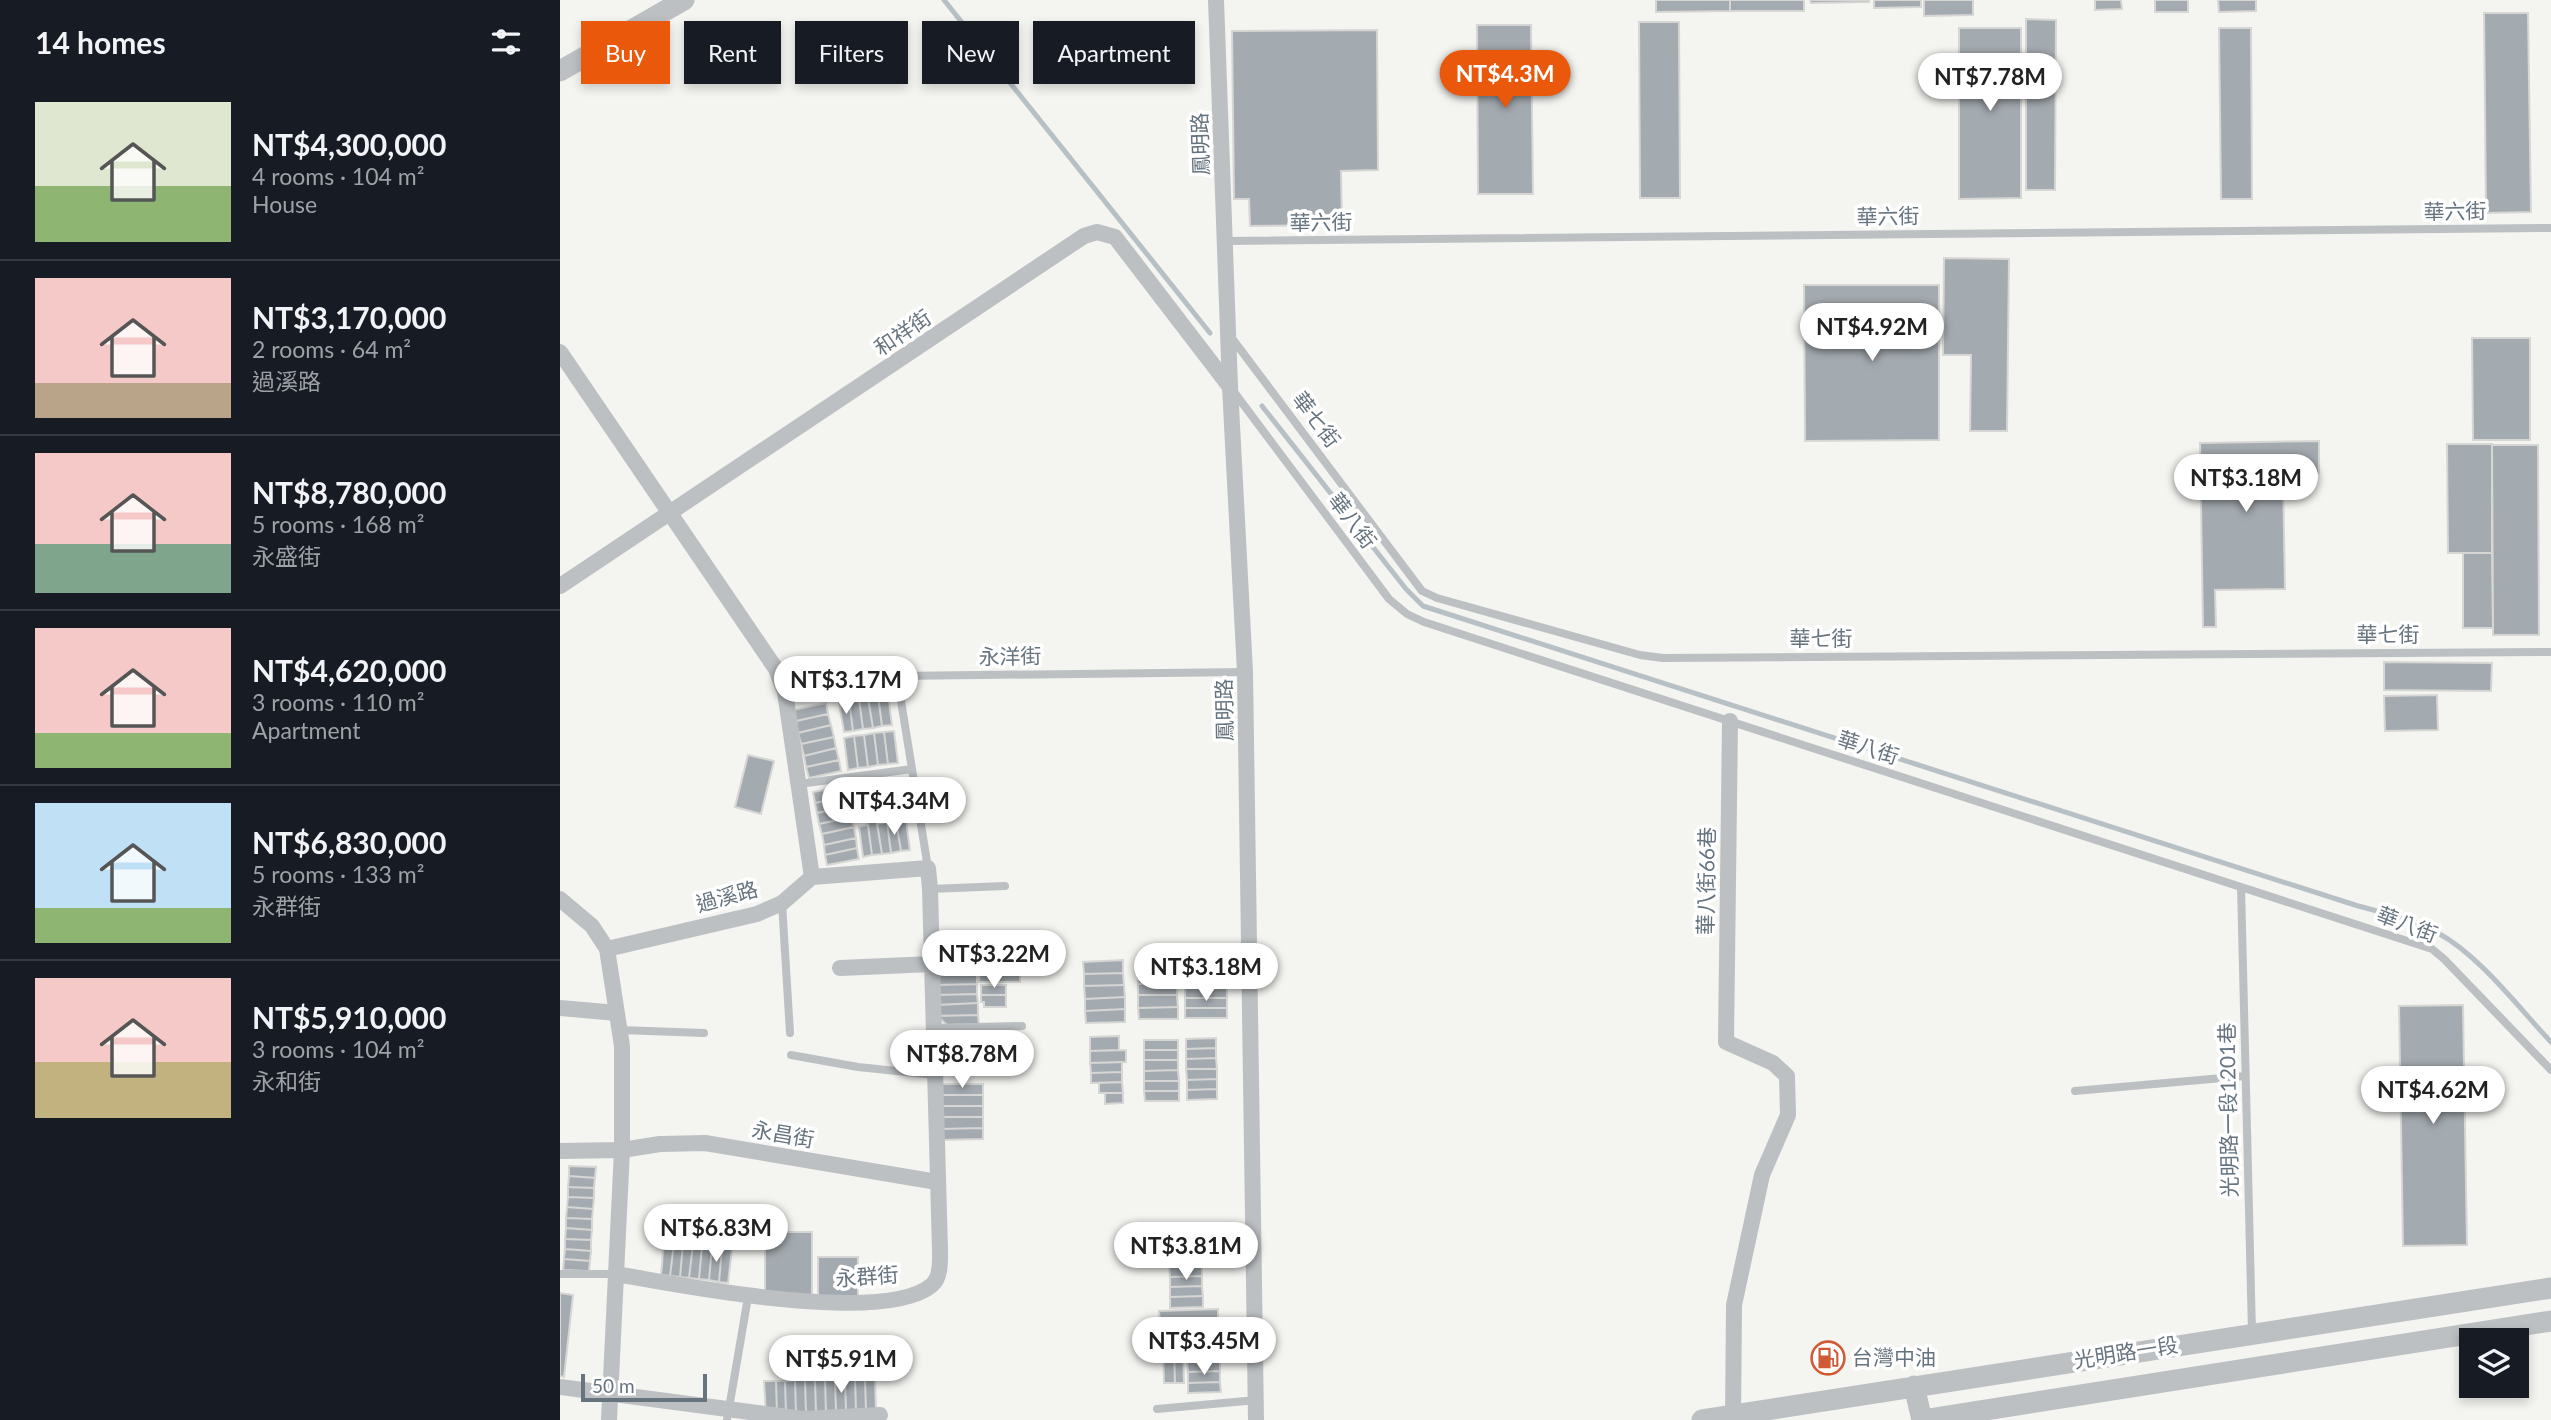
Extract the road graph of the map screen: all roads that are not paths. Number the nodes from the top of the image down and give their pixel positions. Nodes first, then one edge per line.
1 (684, 0) edge
2 (1216, 0) edge
3 (560, 71) edge
4 (2551, 228) edge
5 (1226, 241) junction
6 (1229, 334) junction
7 (560, 352) edge
8 (1230, 387) junction
9 (671, 514) junction
10 (560, 586) edge
11 (2551, 652) edge
12 (776, 669) junction
13 (1245, 671) junction
14 (897, 676) junction
15 (1730, 721) junction
16 (912, 769) junction
17 (799, 784) junction
18 (928, 868) junction
19 (812, 877) junction
20 (1005, 886) dead end
21 (2241, 887) junction
22 (930, 889) junction
23 (560, 899) edge
24 (782, 903) junction
25 (607, 949) junction
26 (932, 964) junction
27 (840, 968) dead end
28 (560, 1008) edge
29 (617, 1013) junction
30 (1022, 1026) dead end
31 (934, 1028) junction
32 (620, 1030) junction
33 (704, 1033) dead end
34 (790, 1033) dead end
35 (791, 1055) dead end
36 (2551, 1070) edge
37 (935, 1075) junction
38 (2245, 1076) junction
39 (2075, 1091) dead end
40 (622, 1150) junction
41 (560, 1151) edge
42 (937, 1182) junction
43 (560, 1274) edge
44 (616, 1274) junction
45 (2551, 1288) edge
46 (748, 1297) junction
47 (2551, 1321) edge
48 (2252, 1333) junction
49 (560, 1387) edge
50 (1914, 1387) junction
51 (611, 1392) junction
52 (1257, 1400) junction
53 (1157, 1409) dead end
54 (728, 1414) edge
55 (880, 1415) dead end
56 (1733, 1418) edge
57 (608, 1420) edge
58 (1256, 1420) edge
59 (1702, 1420) edge
60 (1922, 1420) edge

1 - 3 street
2 - 5 street, 鳳明路
4 - 5 lane, 華六街
5 - 6 street, 鳳明路
6 - 8 street, 鳳明路
6 - 11 lane, 華七街
7 - 9 street
8 - 9 street, 和祥街
8 - 13 street, 鳳明路
8 - 15 lane, 華八街
9 - 10 street, 和祥街
9 - 12 street
12 - 14 lane, 永洋街
12 - 17 street
13 - 14 lane, 永洋街
13 - 52 street, 鳳明路
14 - 16 lane
15 - 21 lane, 華八街
15 - 56 street, 華八街66巷
16 - 17 lane
16 - 18 lane
17 - 19 street
18 - 19 street
18 - 22 street, 永群街
19 - 24 street, 過溪路
20 - 22 lane
21 - 36 lane, 華八街
21 - 38 lane, 光明路一段1201巷
22 - 26 street, 永群街
23 - 25 street
24 - 25 street, 過溪路
24 - 34 lane
25 - 29 street
26 - 27 street
26 - 31 street, 永群街
28 - 29 street
29 - 32 street
30 - 31 lane
31 - 37 street, 永群街
32 - 33 lane
32 - 40 street
35 - 37 lane
37 - 42 street, 永群街
38 - 39 lane
38 - 48 lane, 光明路一段1201巷
40 - 41 street, 永昌街
40 - 42 street, 永昌街
40 - 44 street
42 - 46 street, 永群街
43 - 44 lane
44 - 46 street, 永群街
44 - 51 street
45 - 48 street, 光明路一段
46 - 54 lane
47 - 60 street, 光明路一段
48 - 50 street, 光明路一段
49 - 51 street
50 - 56 street, 光明路一段
50 - 60 street
51 - 54 street
51 - 57 street
52 - 53 lane
52 - 58 street, 鳳明路
54 - 55 street
56 - 59 street, 光明路一段

